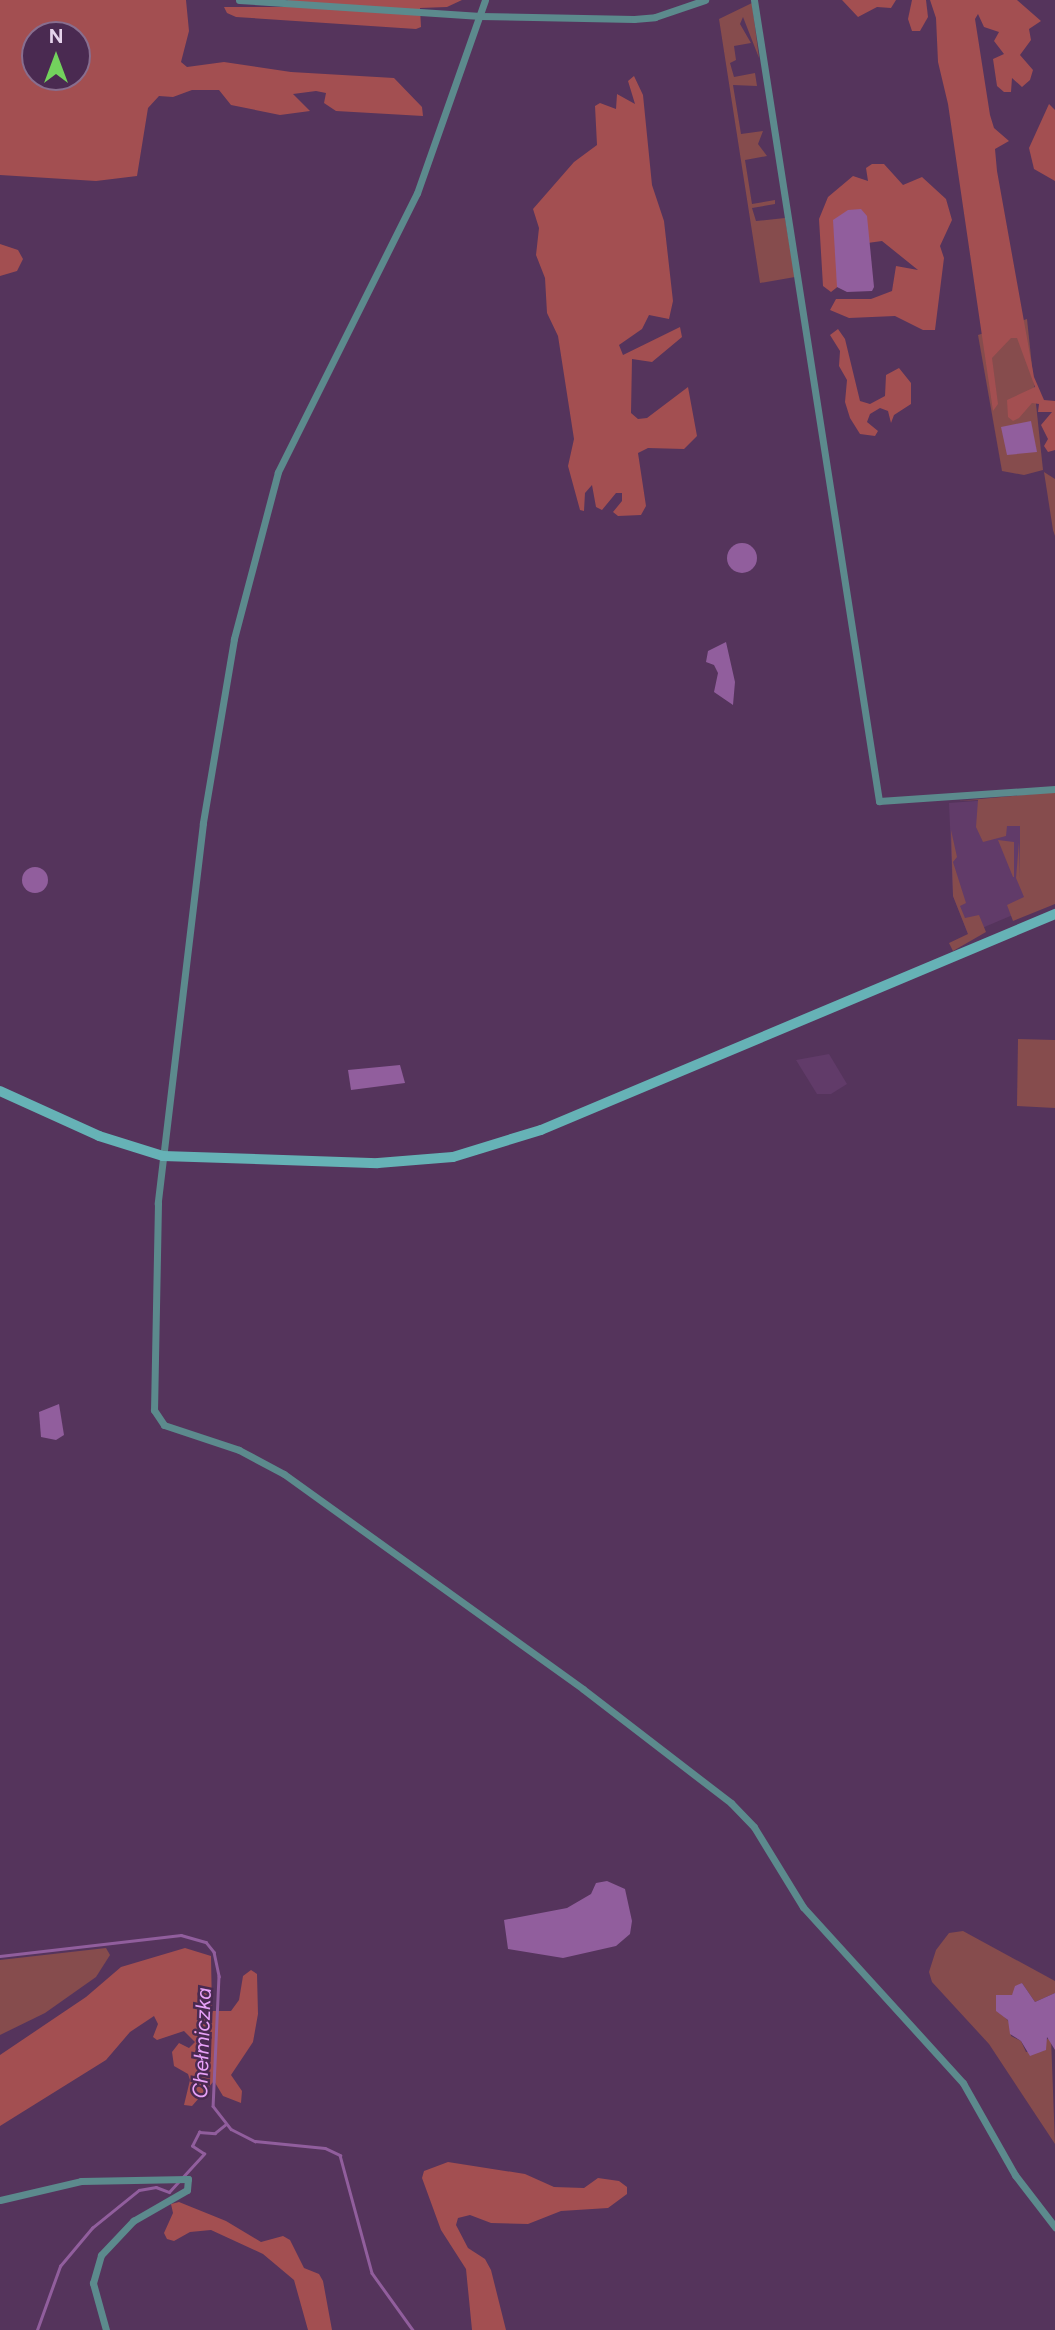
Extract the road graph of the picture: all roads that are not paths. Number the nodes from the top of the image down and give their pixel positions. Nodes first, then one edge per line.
1 (239, 0) edge
2 (485, 0) edge
3 (705, 0) edge
4 (754, 0) edge
5 (480, 16) junction
6 (1055, 789) edge
7 (1055, 914) edge
8 (0, 1091) edge
9 (163, 1156) junction
10 (0, 2200) edge
11 (1055, 2227) edge
12 (106, 2330) edge

1 - 5 street
2 - 5 street
3 - 5 street
4 - 6 street
5 - 9 street
7 - 9 main road
8 - 9 main road
9 - 11 street
10 - 12 street

